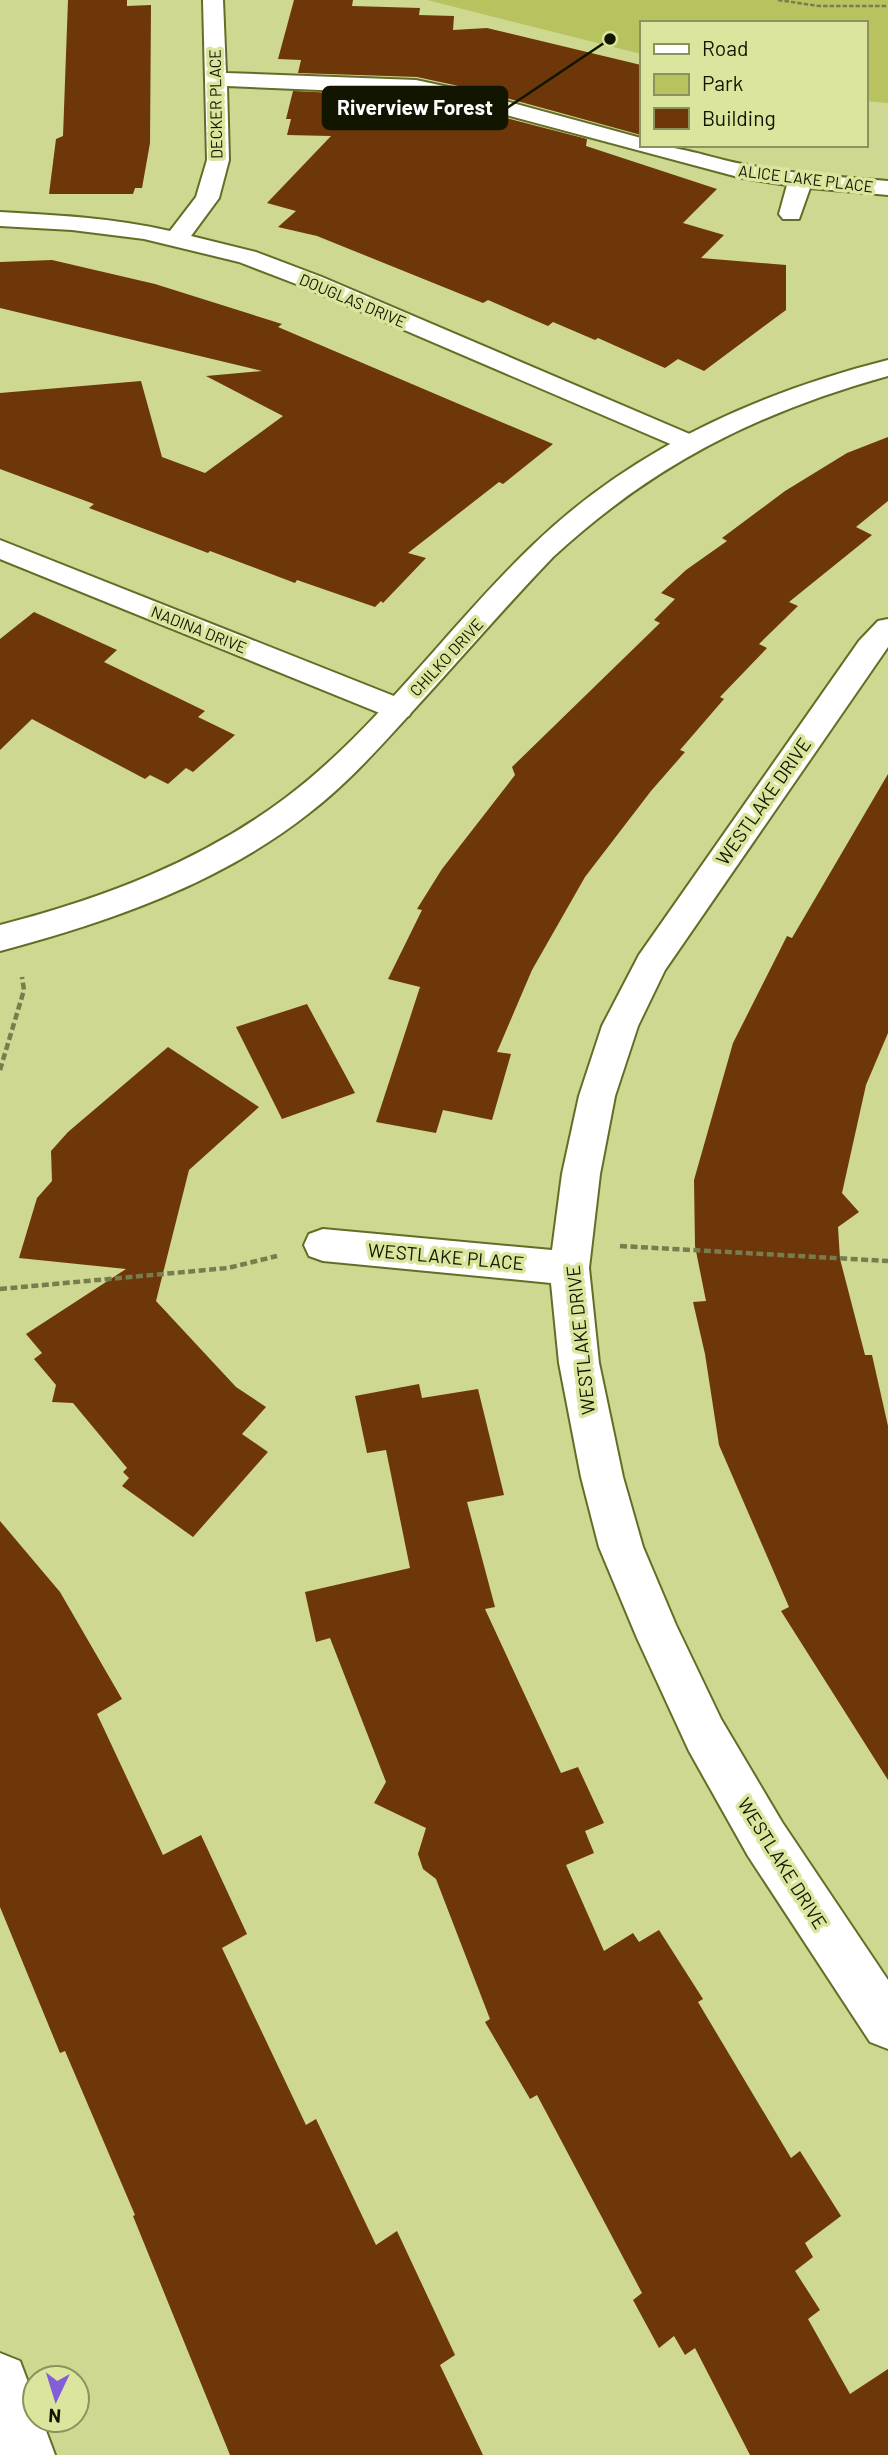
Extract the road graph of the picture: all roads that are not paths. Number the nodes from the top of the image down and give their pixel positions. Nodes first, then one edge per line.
1 (213, 0) edge
2 (217, 79) junction
3 (640, 144) edge
4 (650, 147) edge
5 (800, 180) junction
6 (888, 188) edge
7 (791, 214) dead end
8 (0, 219) edge
9 (177, 238) junction
10 (888, 368) edge
11 (689, 444) junction
12 (0, 549) edge
13 (888, 628) edge
14 (398, 709) junction
15 (8, 936) edge
16 (323, 1245) road end
17 (569, 1268) junction
18 (888, 2024) edge
19 (0, 2381) edge
20 (27, 2455) edge

1 - 2 street, DECKER PLACE
2 - 3 street, ALICE LAKE PLACE
2 - 9 street, DECKER PLACE
4 - 5 street, ALICE LAKE PLACE
5 - 6 street, ALICE LAKE PLACE
5 - 7 street
8 - 9 street, DOUGLAS DRIVE
9 - 11 street, DOUGLAS DRIVE
10 - 11 street, CHILKO DRIVE
11 - 14 street, CHILKO DRIVE
12 - 14 street, NADINA DRIVE
13 - 17 street, WESTLAKE DRIVE
14 - 15 street, CHILKO DRIVE
16 - 17 street, WESTLAKE PLACE
17 - 18 street, WESTLAKE DRIVE
19 - 20 street

